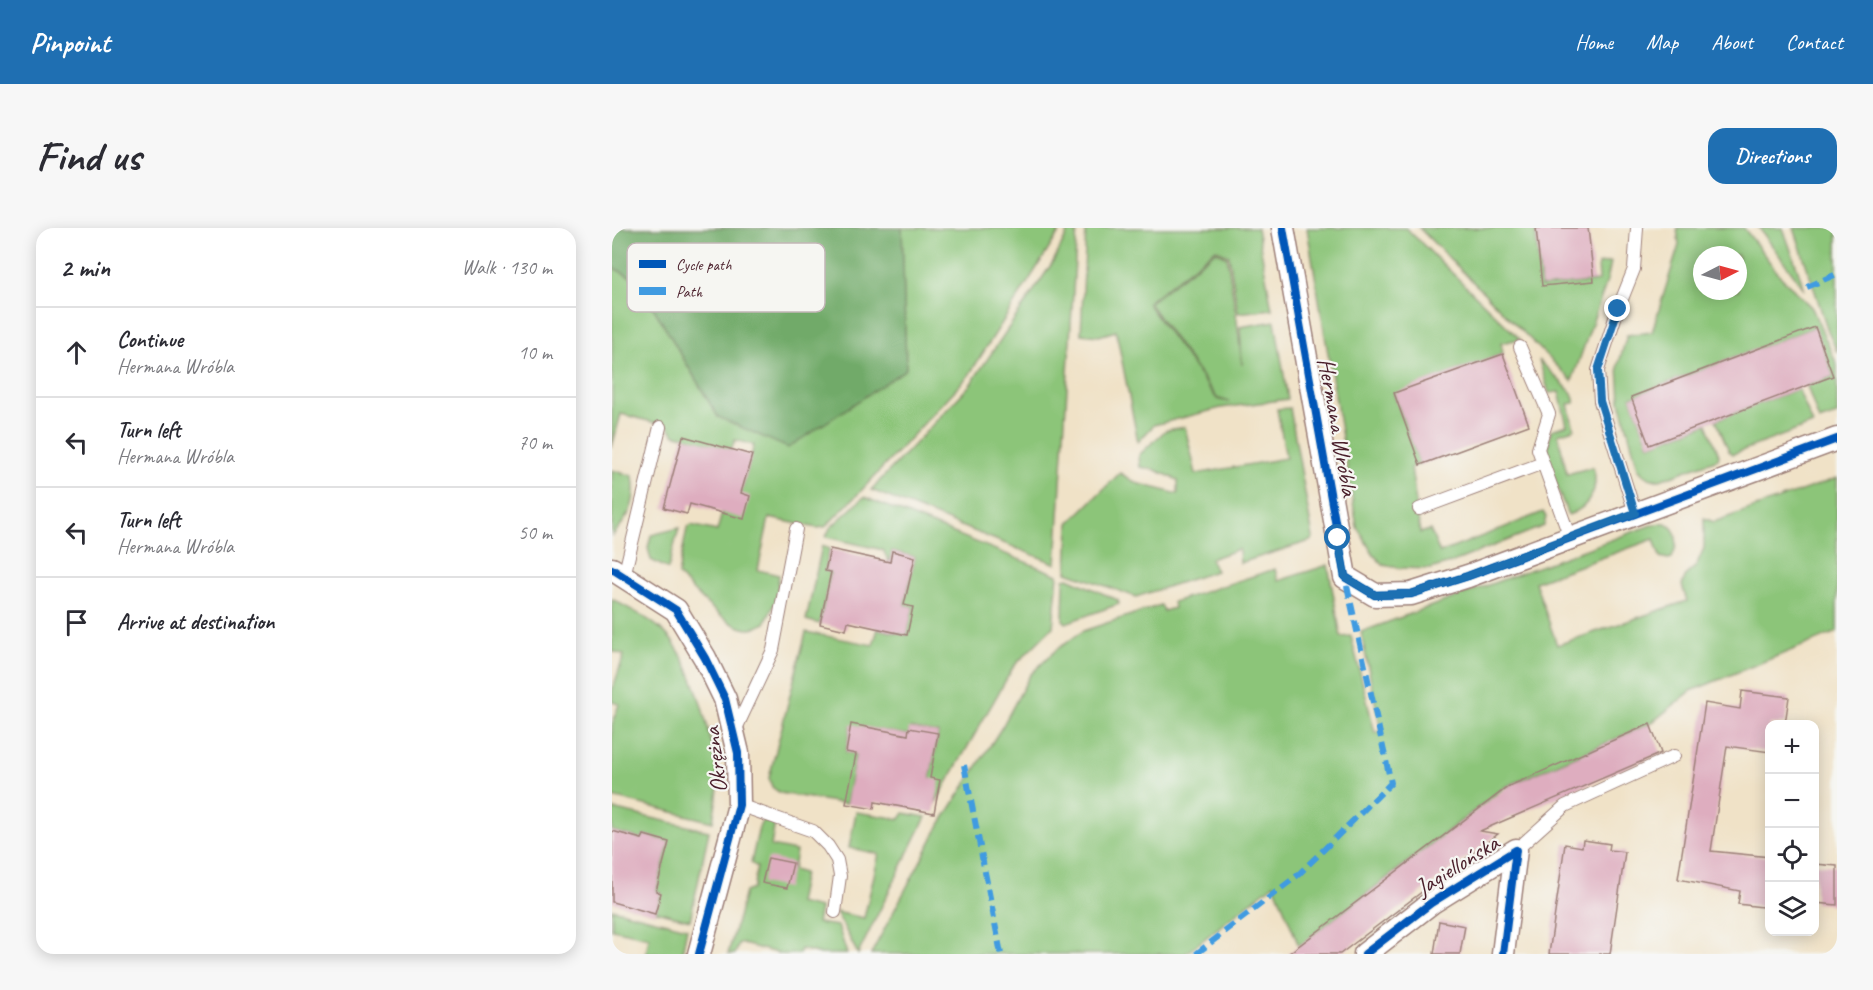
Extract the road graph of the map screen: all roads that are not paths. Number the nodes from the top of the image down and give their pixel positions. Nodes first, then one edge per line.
1 (1283, 228) edge
2 (1637, 228) edge
3 (1520, 347) dead end
4 (660, 427) dead end
5 (1837, 439) edge
6 (1543, 463) junction
7 (1419, 509) dead end
8 (1635, 513) junction
9 (796, 530) dead end
10 (1570, 538) junction
11 (618, 573) edge
12 (734, 734) junction
13 (1674, 756) dead end
14 (739, 805) junction
15 (1516, 850) junction
16 (835, 912) dead end
17 (699, 954) edge
18 (1365, 954) edge
19 (1503, 954) edge

1 - 10 street, Hermana Wróbla
2 - 8 lane
3 - 6 lane
4 - 11 lane
5 - 8 street, Hermana Wróbla
6 - 7 lane
6 - 10 lane
8 - 10 street, Hermana Wróbla
9 - 12 lane
11 - 12 street, Okrężna
12 - 14 street, Okrężna
13 - 15 lane
14 - 16 lane
14 - 17 street, Okrężna
15 - 18 street, Jagiellońska
15 - 19 street, Jagiellońska

